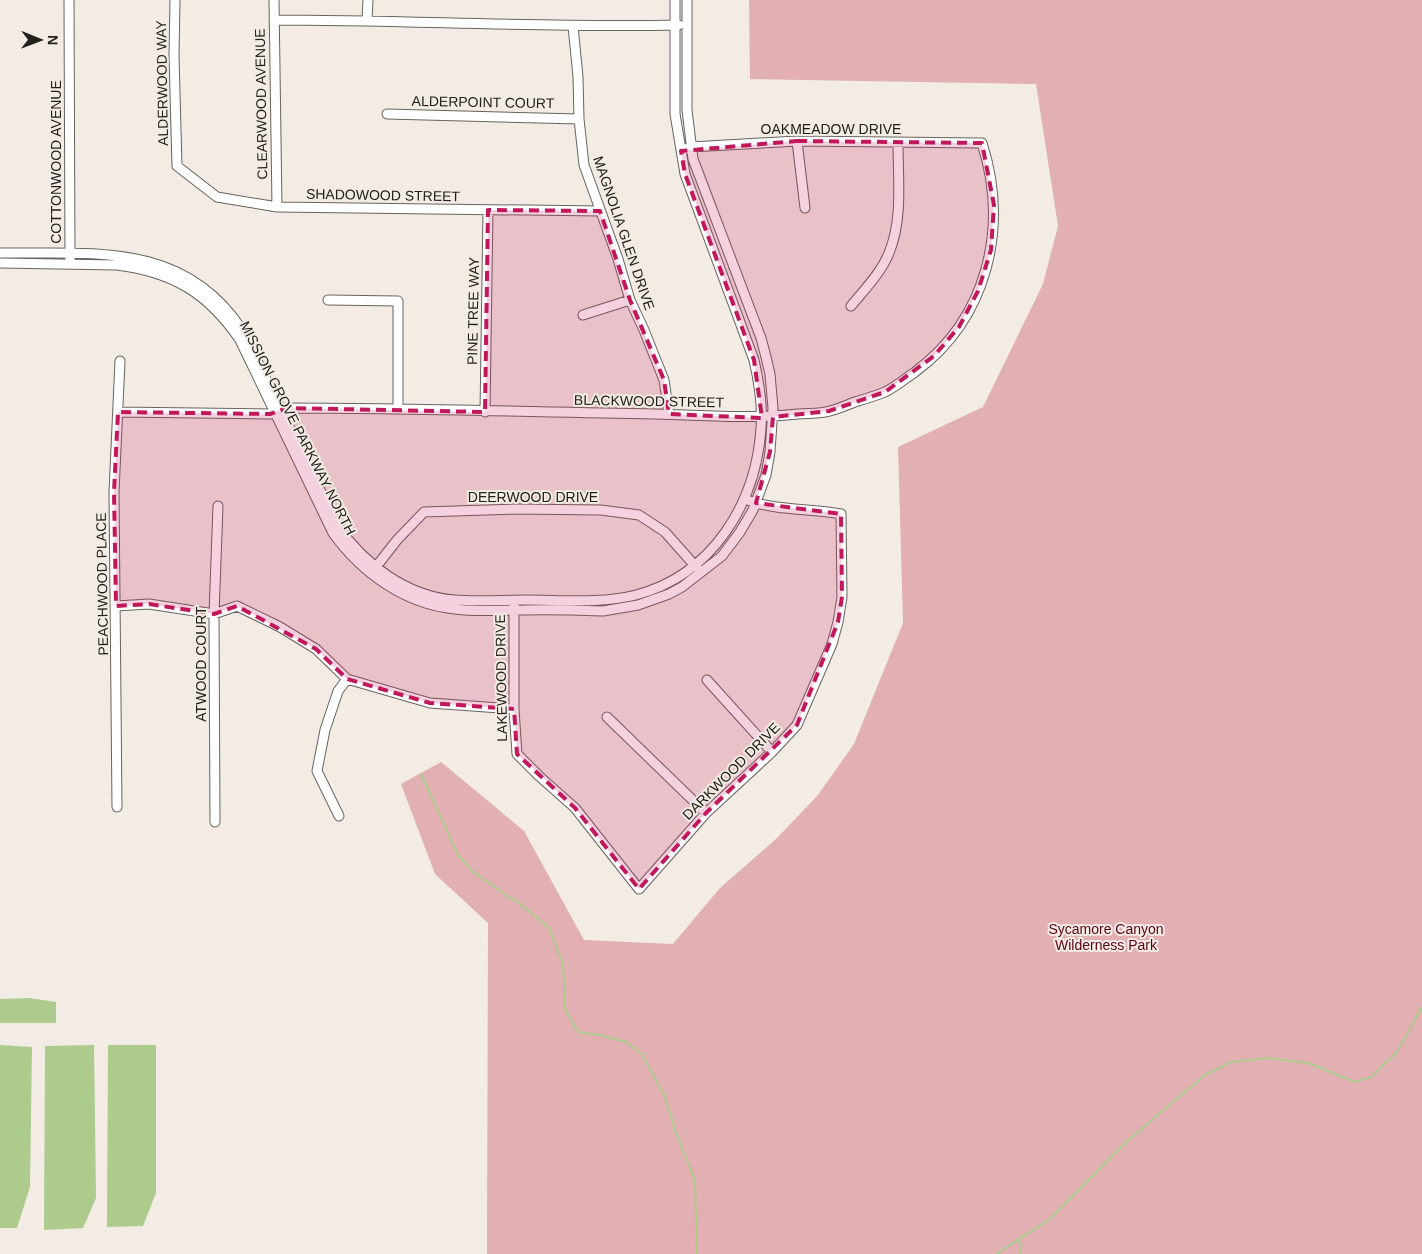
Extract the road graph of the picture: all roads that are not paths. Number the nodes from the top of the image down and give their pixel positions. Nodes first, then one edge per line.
1 (69, 0) edge
2 (175, 0) edge
3 (274, 0) edge
4 (368, 0) edge
5 (675, 0) edge
6 (687, 0) edge
7 (274, 20) junction
8 (367, 20) junction
9 (675, 25) junction
10 (686, 25) junction
11 (573, 26) junction
12 (386, 114) dead end
13 (579, 119) junction
14 (797, 141) junction
15 (898, 143) junction
16 (982, 143) joint
17 (691, 147) junction
18 (681, 151) junction
19 (177, 166) joint
20 (277, 207) junction
21 (805, 208) dead end
22 (488, 210) junction
23 (600, 211) junction
24 (0, 254) edge
25 (70, 259) junction
26 (0, 263) edge
27 (328, 300) dead end
28 (630, 300) junction
29 (851, 306) dead end
30 (583, 315) dead end
31 (120, 361) dead end
32 (398, 408) junction
33 (278, 411) junction
34 (118, 412) junction
35 (485, 412) junction
36 (669, 414) junction
37 (773, 417) junction
38 (761, 418) junction
39 (745, 500) junction
40 (755, 503) junction
41 (218, 506) dead end
42 (698, 568) junction
43 (373, 570) junction
44 (513, 600) junction
45 (116, 606) junction
46 (514, 610) junction
47 (214, 614) junction
48 (347, 679) junction
49 (707, 680) dead end
50 (514, 709) junction
51 (607, 717) dead end
52 (772, 752) junction
53 (117, 807) dead end
54 (706, 813) junction
55 (339, 816) dead end
56 (215, 822) dead end
57 (639, 888) joint

1 - 25 street, COTTONWOOD AVENUE
2 - 19 street, ALDERWOOD WAY
3 - 7 street, CLEARWOOD AVENUE
4 - 8 street
5 - 9 street, MISSION GROVE PARKWAY NORTH
6 - 10 street, MISSION GROVE PARKWAY NORTH
7 - 8 street
7 - 20 street, CLEARWOOD AVENUE
8 - 11 street
9 - 10 street
9 - 11 street
9 - 18 street, MISSION GROVE PARKWAY NORTH
10 - 17 street, MISSION GROVE PARKWAY NORTH
11 - 13 street, MAGNOLIA GLEN DRIVE
12 - 13 street, ALDERPOINT COURT
13 - 23 street, MAGNOLIA GLEN DRIVE
14 - 15 street, OAKMEADOW DRIVE
14 - 17 street, OAKMEADOW DRIVE
14 - 21 street
15 - 16 street, OAKMEADOW DRIVE
15 - 29 street
16 - 37 street, BLACKWOOD STREET
17 - 18 street, OAKMEADOW DRIVE
17 - 37 street, MISSION GROVE PARKWAY NORTH
18 - 38 street, MISSION GROVE PARKWAY NORTH
19 - 20 street, SHADOWOOD STREET
20 - 22 street, SHADOWOOD STREET
22 - 23 street, SHADOWOOD STREET
22 - 35 street, PINE TREE WAY
23 - 28 street, MAGNOLIA GLEN DRIVE
24 - 25 street, MISSION GROVE PARKWAY NORTH
25 - 26 street, MISSION GROVE PARKWAY NORTH
25 - 33 street, MISSION GROVE PARKWAY NORTH
27 - 32 street
28 - 30 street
28 - 36 street, MAGNOLIA GLEN DRIVE
31 - 34 street, PEACHWOOD PLACE
32 - 33 street, BLACKWOOD STREET
32 - 35 street, BLACKWOOD STREET
33 - 34 street, BLACKWOOD STREET
33 - 43 street, MISSION GROVE PARKWAY NORTH
34 - 45 street, PEACHWOOD PLACE
35 - 36 street, BLACKWOOD STREET
36 - 38 street, BLACKWOOD STREET
37 - 38 street, BLACKWOOD STREET
37 - 40 street, MISSION GROVE PARKWAY NORTH
38 - 39 street, MISSION GROVE PARKWAY NORTH
39 - 40 street
39 - 42 street, MISSION GROVE PARKWAY NORTH
40 - 42 street, MISSION GROVE PARKWAY NORTH
40 - 52 street, DARKWOOD DRIVE
41 - 47 street, ATWOOD COURT
42 - 43 street, DEERWOOD DRIVE
42 - 44 street, MISSION GROVE PARKWAY NORTH
42 - 46 street, MISSION GROVE PARKWAY NORTH
43 - 44 street, MISSION GROVE PARKWAY NORTH
43 - 46 street, MISSION GROVE PARKWAY NORTH
44 - 46 street, LAKEWOOD DRIVE
45 - 47 street
45 - 53 street, PEACHWOOD PLACE
46 - 50 street, LAKEWOOD DRIVE
47 - 48 street
47 - 56 street, ATWOOD COURT
48 - 50 street
48 - 55 street
49 - 52 street
50 - 57 street, LAKEWOOD DRIVE
51 - 54 street
52 - 54 street, DARKWOOD DRIVE
54 - 57 street, DARKWOOD DRIVE

